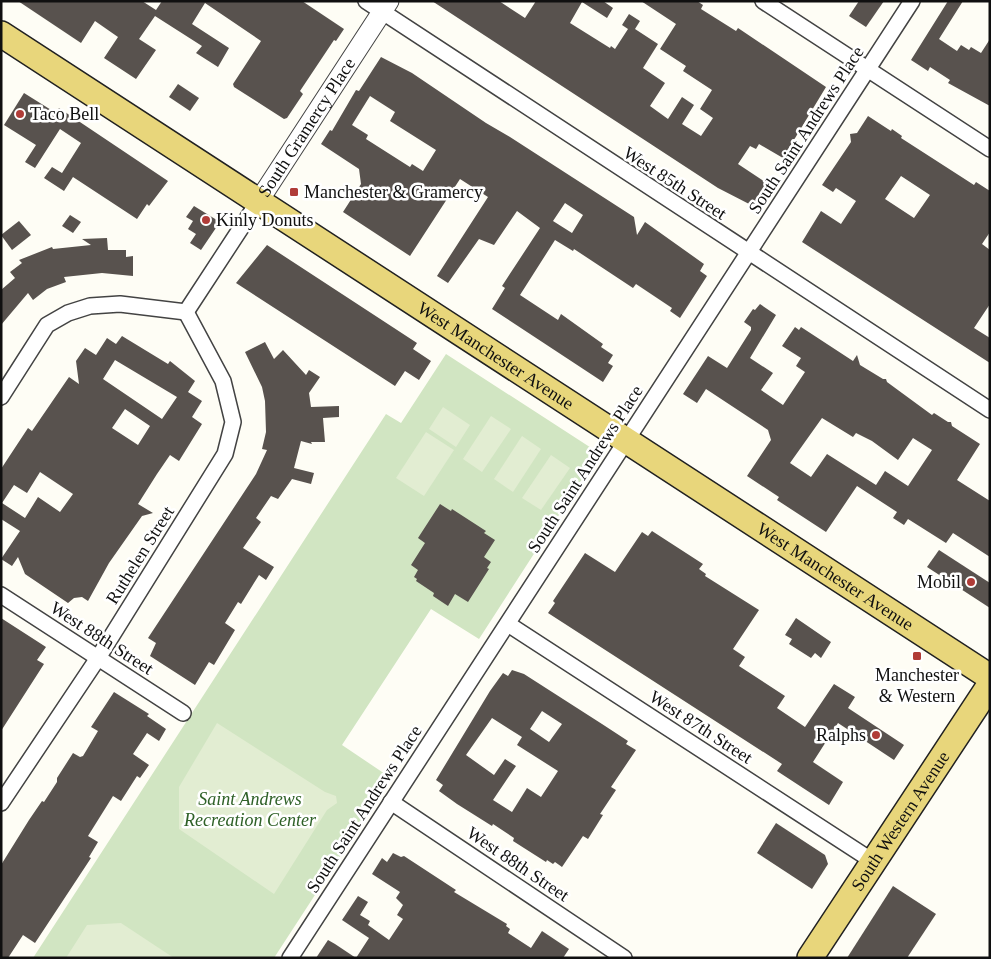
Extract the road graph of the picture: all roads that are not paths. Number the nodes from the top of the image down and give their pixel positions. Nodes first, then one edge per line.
1 (763, 1) edge
2 (912, 1) edge
3 (379, 5) edge
4 (1, 34) edge
5 (868, 69) junction
6 (990, 148) edge
7 (258, 202) junction
8 (748, 252) junction
9 (186, 312) junction
10 (1, 397) edge
11 (990, 410) edge
12 (627, 439) junction
13 (1, 595) edge
14 (508, 624) junction
15 (98, 658) junction
16 (990, 677) edge
17 (990, 685) edge
18 (183, 713) dead end
19 (391, 802) junction
20 (1, 803) edge
21 (874, 862) junction
22 (290, 958) edge
23 (624, 958) edge
24 (810, 958) edge

1 - 5 street
2 - 5 street, South Saint Andrews Place
3 - 7 street, South Gramercy Place
3 - 8 street, West 85th Street
4 - 7 main road, West Manchester Avenue
5 - 6 street
5 - 8 street, South Saint Andrews Place
7 - 9 street, South Gramercy Place
7 - 12 main road, West Manchester Avenue
8 - 11 street, West 85th Street
8 - 12 street, South Saint Andrews Place
9 - 10 street
9 - 15 street, Ruthelen Street
12 - 14 street, South Saint Andrews Place
12 - 16 main road, West Manchester Avenue
13 - 15 street, West 88th Street
14 - 19 street, South Saint Andrews Place
14 - 21 street, West 87th Street
15 - 18 street, West 88th Street
15 - 20 street, Ruthelen Street
17 - 21 main road, South Western Avenue
19 - 22 street, South Saint Andrews Place
19 - 23 street, West 88th Street
21 - 24 main road, South Western Avenue

